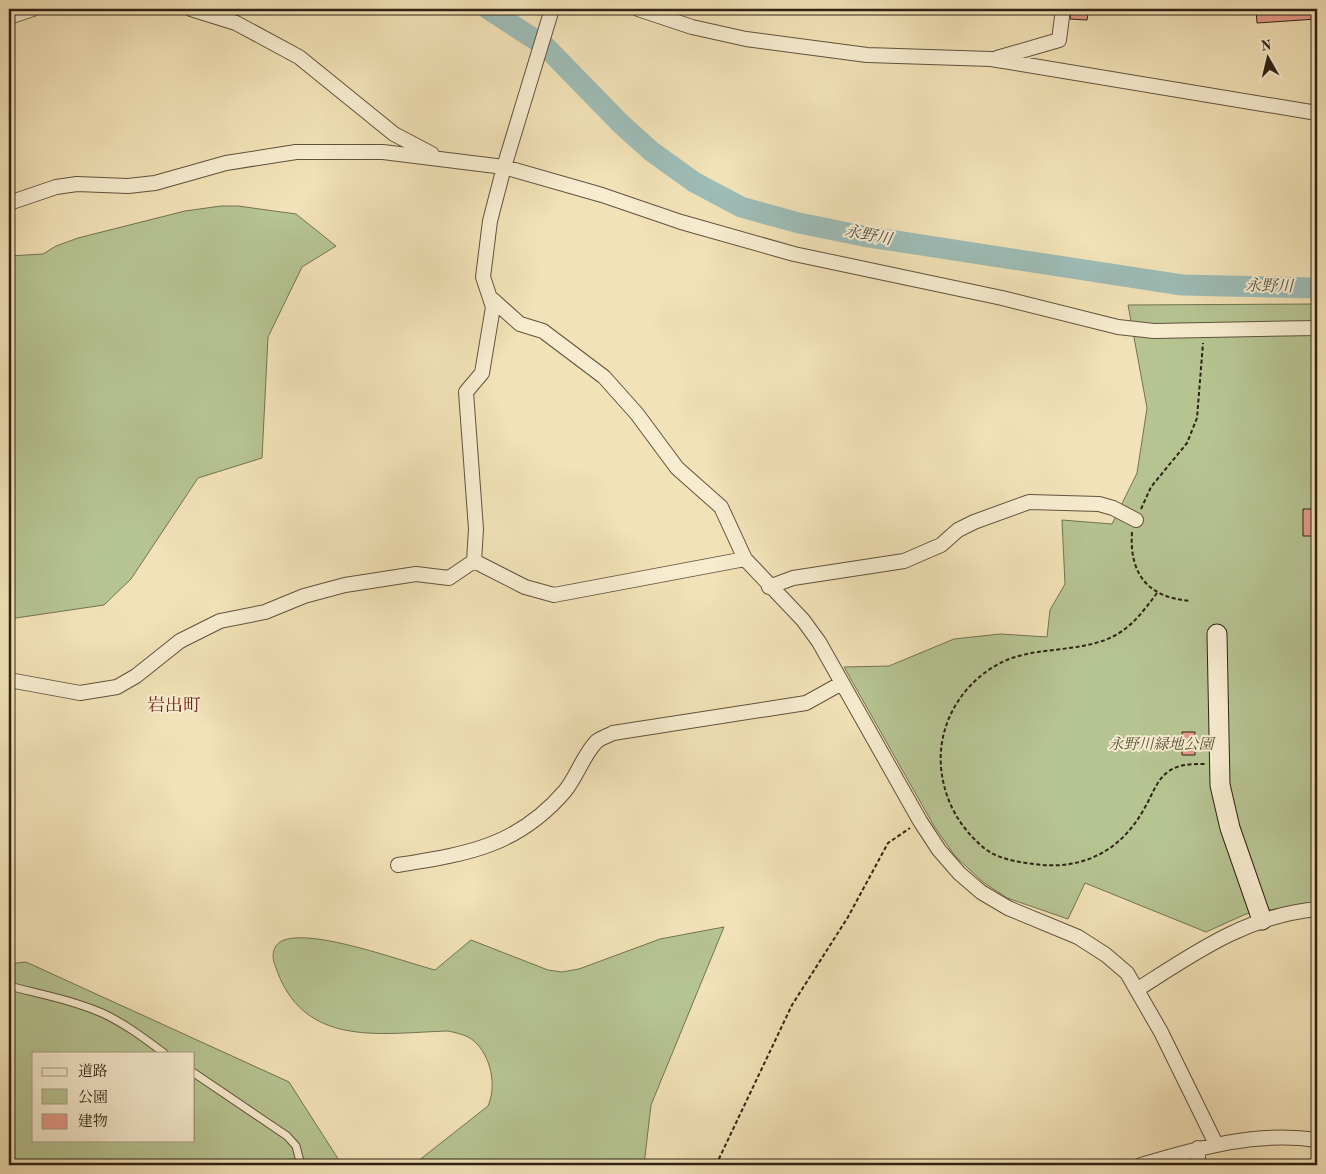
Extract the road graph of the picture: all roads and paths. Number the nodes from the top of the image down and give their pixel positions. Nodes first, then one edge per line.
1 (32, 9) edge
2 (191, 9) edge
3 (552, 9) edge
4 (638, 9) edge
5 (1063, 9) edge
6 (9, 17) edge
7 (991, 59) junction
8 (1317, 112) edge
9 (439, 158) junction
10 (504, 167) junction
11 (9, 203) edge
12 (492, 299) junction
13 (1317, 328) edge
14 (1203, 330) junction
15 (1136, 520) junction
16 (745, 559) junction
17 (474, 561) junction
18 (769, 587) junction
19 (1157, 593) junction
20 (1191, 601) dead end
21 (1217, 634) dead end
22 (9, 680) edge
23 (842, 683) junction
24 (1218, 765) junction
25 (920, 821) junction
26 (398, 865) dead end
27 (1317, 909) edge
28 (1262, 920) junction
29 (9, 986) edge
30 (1138, 989) junction
31 (163, 1052) edge
32 (195, 1074) edge
33 (1317, 1140) edge
34 (1216, 1144) junction
35 (1198, 1148) junction
36 (301, 1165) edge
37 (716, 1165) edge
38 (1141, 1165) edge
39 (1198, 1165) edge

1 - 6 street
2 - 9 street
3 - 10 street
4 - 7 street
5 - 7 street
7 - 8 street
9 - 10 street
9 - 11 street
10 - 12 street
10 - 14 street
12 - 16 street
12 - 17 street
13 - 14 street
14 - 15 path
15 - 18 street
15 - 19 path
16 - 17 street
16 - 18 street
17 - 22 street
18 - 23 street
19 - 20 path
19 - 24 path
21 - 24 street
23 - 25 street
23 - 26 street
24 - 28 street
25 - 30 street
25 - 37 path
27 - 28 street
28 - 30 street
29 - 31 lane
30 - 34 street
32 - 36 lane
33 - 34 street
34 - 35 street
35 - 38 street
35 - 39 street

